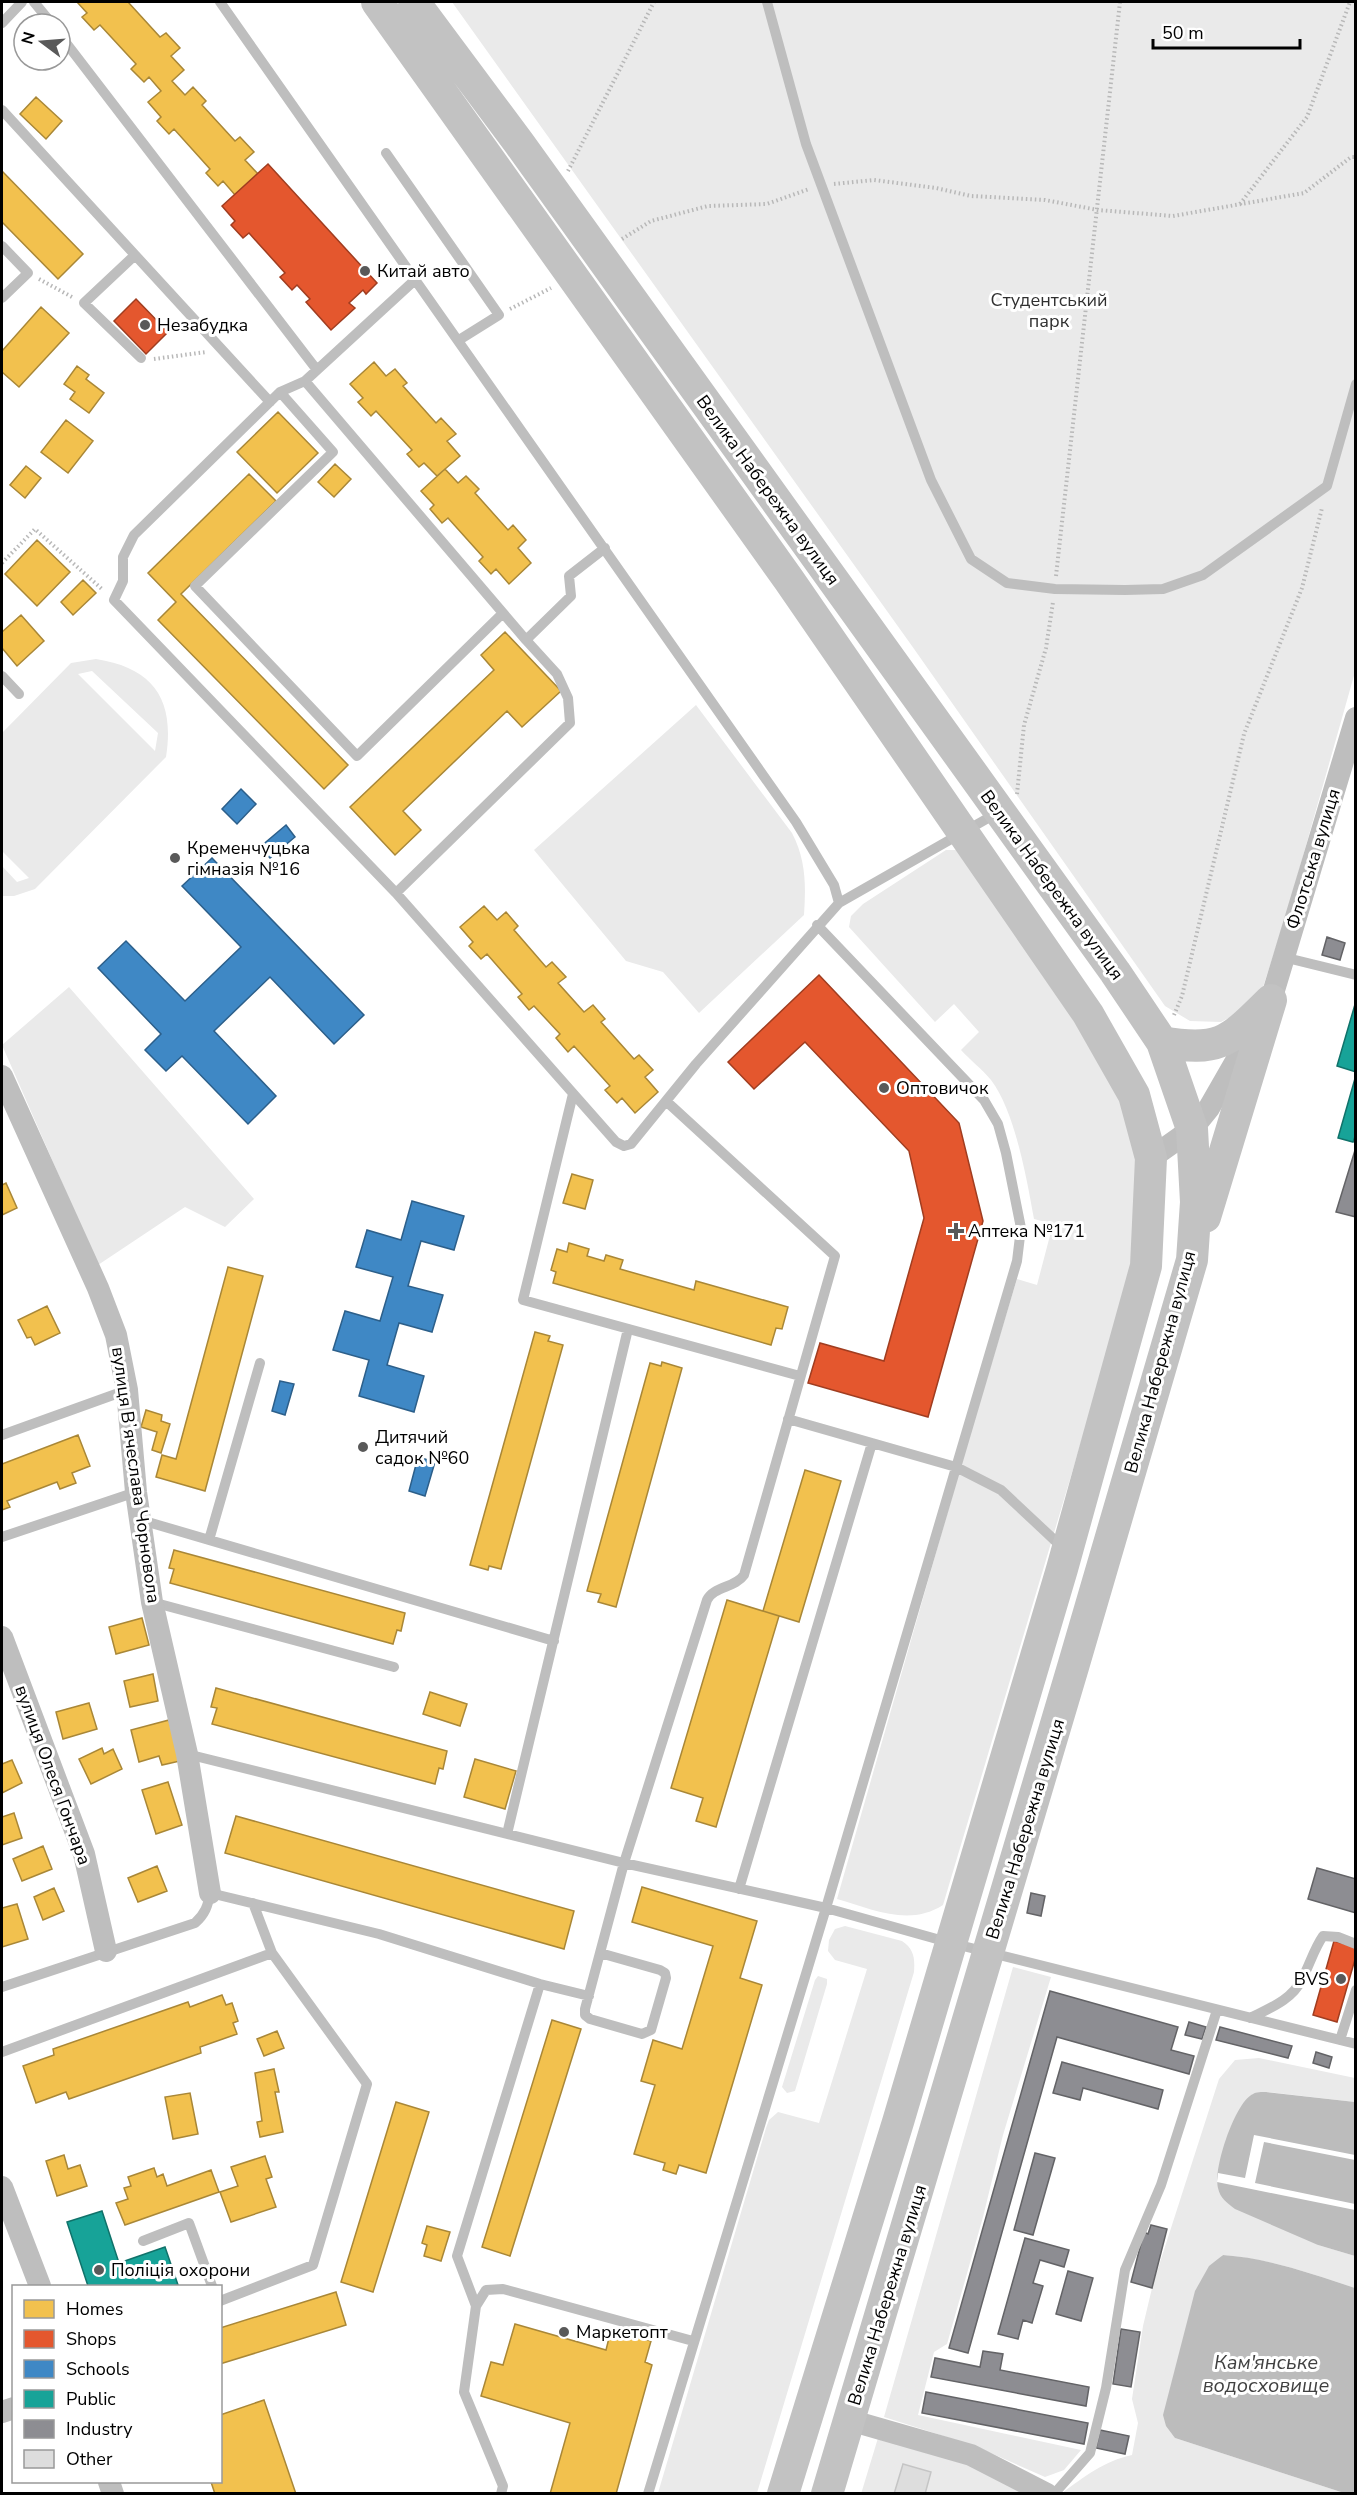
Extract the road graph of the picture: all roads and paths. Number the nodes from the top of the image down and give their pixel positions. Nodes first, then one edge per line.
1 (22, 2) edge
2 (220, 2) edge
3 (377, 2) edge
4 (414, 2) edge
5 (654, 2) edge
6 (767, 2) edge
7 (1120, 2) edge
8 (1350, 2) edge
9 (2, 22) edge
10 (72, 51) edge
11 (2, 110) edge
12 (386, 153) dead end
13 (1356, 157) edge
14 (822, 186) junction
15 (556, 195) junction
16 (1240, 205) junction
17 (1098, 210) junction
18 (622, 239) dead end
19 (2, 246) edge
20 (135, 255) junction
21 (28, 273) junction
22 (416, 279) junction
23 (556, 286) dead end
24 (2, 297) edge
25 (527, 300) dead end
26 (84, 303) junction
27 (459, 340) junction
28 (221, 349) junction
29 (141, 358) joint
30 (316, 370) junction
31 (305, 381) junction
32 (1356, 384) edge
33 (280, 392) junction
34 (270, 402) junction
35 (1327, 486) junction
36 (605, 548) junction
37 (2, 563) edge
38 (1055, 589) junction
39 (114, 600) junction
40 (503, 613) junction
41 (526, 640) junction
42 (2, 676) edge
43 (19, 694) dead end
44 (1356, 718) edge
45 (1006, 821) junction
46 (963, 832) junction
47 (396, 893) junction
48 (839, 903) junction
49 (817, 925) junction
50 (1283, 957) junction
51 (1356, 975) edge
52 (1271, 1000) junction
53 (1162, 1042) junction
54 (2, 1076) edge
55 (573, 1094) junction
56 (666, 1101) junction
57 (1192, 1129) junction
58 (1151, 1158) junction
59 (1192, 1260) junction
60 (628, 1329) junction
61 (260, 1363) dead end
62 (800, 1376) junction
63 (127, 1390) junction
64 (788, 1419) junction
65 (2, 1435) edge
66 (872, 1443) junction
67 (956, 1467) junction
68 (136, 1492) junction
69 (141, 1520) junction
70 (2, 1537) edge
71 (209, 1540) junction
72 (1067, 1551) junction
73 (152, 1602) junction
74 (2, 1637) edge
75 (554, 1641) junction
76 (394, 1667) dead end
77 (187, 1754) junction
78 (507, 1834) junction
79 (624, 1863) junction
80 (740, 1889) junction
81 (210, 1893) junction
82 (253, 1903) junction
83 (826, 1908) junction
84 (951, 1942) junction
85 (1356, 1944) edge
86 (106, 1951) junction
87 (989, 1952) junction
88 (272, 1953) junction
89 (600, 1953) junction
90 (540, 1984) junction
91 (2, 1987) edge
92 (1356, 1990) edge
93 (588, 1996) junction
94 (1217, 2010) junction
95 (1250, 2018) junction
96 (1340, 2040) junction
97 (1356, 2044) edge
98 (2, 2052) edge
99 (2, 2187) edge
100 (143, 2241) dead end
101 (40, 2285) edge
102 (212, 2285) edge
103 (222, 2300) edge
104 (476, 2306) junction
105 (693, 2341) junction
106 (849, 2420) junction
107 (501, 2493) edge
108 (648, 2493) edge
109 (783, 2493) edge
110 (827, 2493) edge
111 (1047, 2493) edge
112 (1053, 2493) edge

1 - 9 lane
2 - 22 lane
3 - 46 street, Велика Набережна вулиця
4 - 15 street, Велика Набережна вулиця
5 - 15 path
6 - 14 lane
7 - 17 path
8 - 16 path
10 - 30 lane
11 - 20 lane
12 - 27 lane
13 - 16 path
14 - 17 path
14 - 18 path
14 - 38 lane
15 - 45 street, Велика Набережна вулиця
16 - 17 path
17 - 38 path
19 - 21 lane
20 - 26 lane
20 - 28 lane
21 - 24 lane
21 - 26 path
22 - 27 lane
22 - 30 lane
23 - 25 path
26 - 29 lane
27 - 36 lane
28 - 29 path
28 - 34 lane
30 - 31 lane
31 - 33 lane
31 - 40 lane
32 - 35 lane
33 - 34 lane
33 - 40 lane
34 - 39 lane
35 - 38 lane
35 - 53 path
36 - 41 lane
36 - 48 lane
37 - 39 path
38 - 45 path
39 - 47 lane
40 - 41 lane
41 - 47 lane
42 - 43 lane
44 - 50 street, Флотська вулиця
45 - 46 lane
45 - 53 street, Велика Набережна вулиця
46 - 48 lane
46 - 58 street, Велика Набережна вулиця
47 - 55 lane
48 - 49 lane
49 - 56 lane
49 - 67 lane
50 - 51 lane
50 - 52 street, Флотська вулиця
52 - 53 street
52 - 57 street, Флотська вулиця
52 - 59 street
53 - 57 street, Велика Набережна вулиця
54 - 63 street, вулиця Вʼячеслава Чорновола
55 - 56 lane
55 - 60 lane
56 - 62 lane
57 - 58 street, Флотська вулиця
57 - 59 street, Велика Набережна вулиця
58 - 72 street, Велика Набережна вулиця
59 - 87 street, Велика Набережна вулиця
60 - 62 lane
60 - 75 lane
61 - 71 lane
62 - 64 lane
63 - 65 lane
63 - 68 street, вулиця Вʼячеслава Чорновола
64 - 66 lane
64 - 79 lane
66 - 67 lane
66 - 80 lane
67 - 72 lane
67 - 83 lane
68 - 69 street, вулиця Вʼячеслава Чорновола
68 - 70 lane
69 - 71 lane
69 - 73 street, вулиця Вʼячеслава Чорновола
71 - 75 lane
72 - 84 street, Велика Набережна вулиця
73 - 76 lane
73 - 77 street, вулиця Вʼячеслава Чорновола
74 - 86 street, вулиця Олеся Гончара
75 - 78 lane
77 - 78 lane
77 - 81 street, вулиця Вʼячеслава Чорновола
78 - 79 lane
79 - 80 lane
79 - 89 lane
80 - 83 lane
81 - 82 lane
81 - 86 lane
82 - 88 lane
82 - 90 lane
83 - 84 lane
83 - 105 lane
84 - 87 lane
84 - 109 street, Велика Набережна вулиця
85 - 95 lane
86 - 91 lane
87 - 94 lane
87 - 106 street, Велика Набережна вулиця
88 - 98 lane
88 - 103 lane
89 - 93 lane
89 - 93 lane
90 - 93 lane
90 - 104 lane
92 - 96 lane
94 - 95 lane
94 - 112 lane
95 - 96 lane
96 - 97 lane
99 - 101 street
100 - 102 lane
104 - 105 lane
104 - 107 lane
105 - 108 lane
106 - 110 street, Велика Набережна вулиця
106 - 111 street

